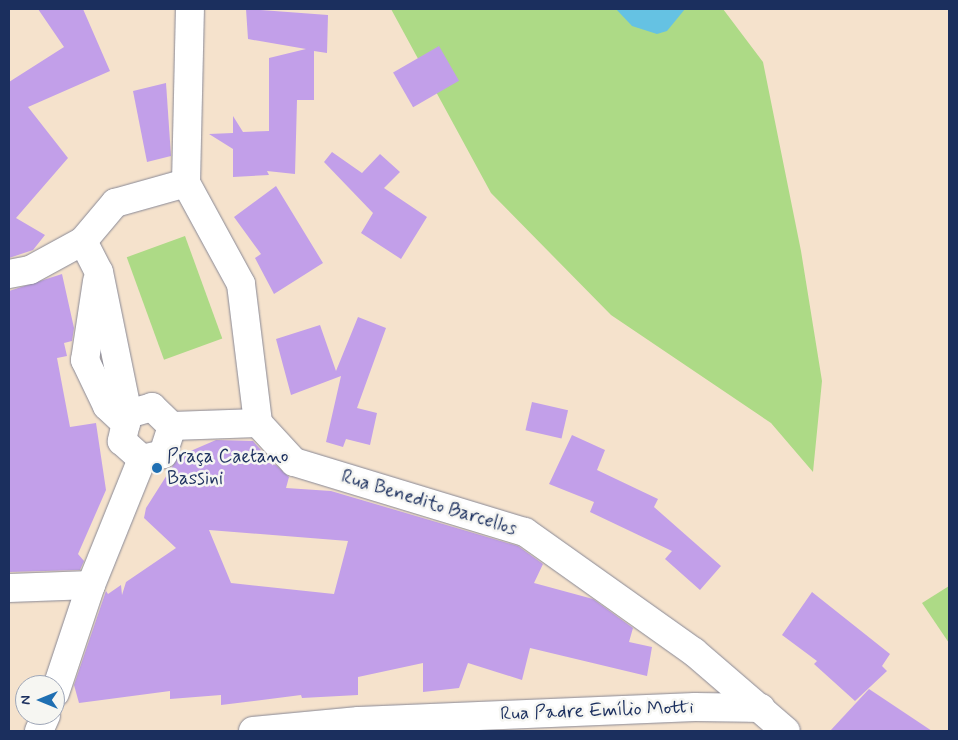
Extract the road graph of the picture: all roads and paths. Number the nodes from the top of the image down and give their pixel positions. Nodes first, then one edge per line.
1 (190, 9) edge
2 (186, 183) junction
3 (84, 241) junction
4 (9, 274) edge
5 (120, 415) junction
6 (258, 423) junction
7 (172, 426) junction
8 (142, 459) junction
9 (91, 584) junction
10 (9, 588) edge
11 (61, 675) edge
12 (761, 708) junction
13 (253, 731) edge
14 (786, 731) edge

1 - 2 street
2 - 3 street
2 - 6 street
3 - 4 street
3 - 5 street
5 - 7 street
5 - 8 street
6 - 7 street
6 - 12 street, Rua Benedito Barcellos
7 - 8 street
8 - 9 street
9 - 10 street
9 - 11 street
12 - 13 street, Rua Padre Emílio Motti
12 - 14 street, Rua Benedito Barcellos

